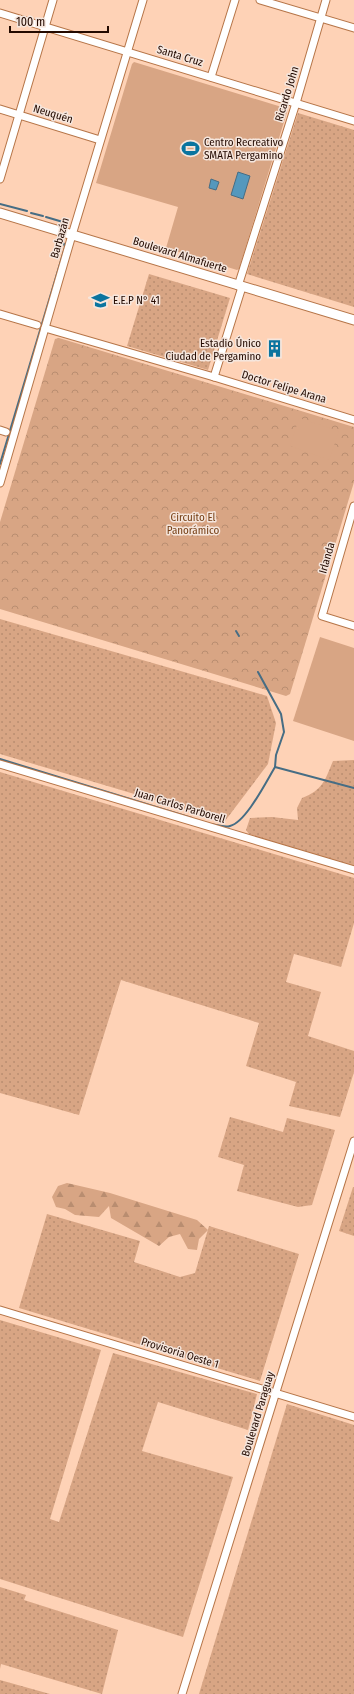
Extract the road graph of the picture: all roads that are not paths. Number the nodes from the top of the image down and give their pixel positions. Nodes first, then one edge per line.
1 (53, 0) edge
2 (143, 0) edge
3 (235, 0) edge
4 (260, 0) edge
5 (326, 0) edge
6 (0, 13) edge
7 (321, 19) junction
8 (44, 26) junction
9 (354, 28) edge
10 (127, 52) junction
11 (211, 77) junction
12 (296, 103) junction
13 (0, 110) edge
14 (18, 115) junction
15 (354, 121) edge
16 (100, 140) junction
17 (0, 179) edge
18 (0, 213) edge
19 (72, 235) junction
20 (240, 286) junction
21 (0, 314) edge
22 (354, 320) edge
23 (37, 325) dead end
24 (45, 328) junction
25 (214, 377) junction
26 (354, 420) edge
27 (0, 483) edge
28 (354, 506) edge
29 (351, 528) edge
30 (354, 626) edge
31 (0, 764) edge
32 (354, 870) edge
33 (354, 1140) edge
34 (0, 1310) edge
35 (276, 1394) junction
36 (354, 1417) edge
37 (182, 1694) edge

1 - 8 street
2 - 10 street, Barbazán
3 - 11 street
4 - 7 street
5 - 7 street, Ricardo John
6 - 8 street, Santa Cruz
7 - 9 street
7 - 12 street, Ricardo John
8 - 10 street, Santa Cruz
8 - 14 street
10 - 11 street, Santa Cruz
10 - 16 street, Barbazán
11 - 12 street, Santa Cruz
12 - 15 street, Santa Cruz
12 - 20 street, Ricardo John
13 - 14 street, Neuquén
14 - 16 street, Neuquén
14 - 17 street
16 - 19 street, Barbazán
18 - 19 main road, Boulevard Almafuerte
19 - 20 main road, Boulevard Almafuerte
19 - 24 street, Barbazán
20 - 22 main road, Boulevard Almafuerte
20 - 25 street, Ricardo John
21 - 23 street
24 - 25 street, Doctor Felipe Arana
24 - 27 street, Barbazán
25 - 26 street, Doctor Felipe Arana
28 - 29 street, Irlanda
29 - 30 street, Irlanda
31 - 32 street, Juan Carlos Parborell
33 - 35 street, Boulevard Paraguay
34 - 35 street, Provisoria Oeste 1
35 - 36 street, Provisoria Oeste 1
35 - 37 street, Boulevard Paraguay

